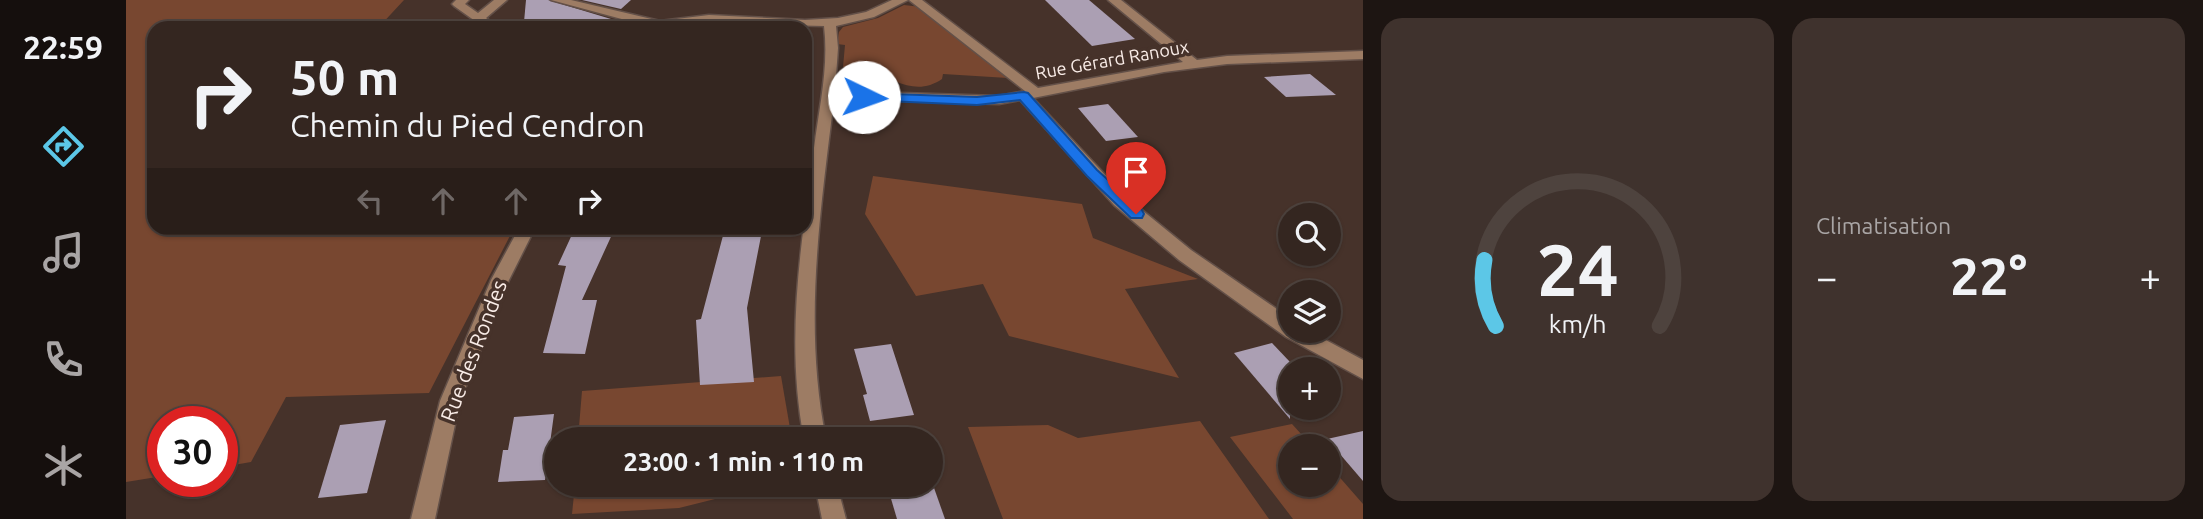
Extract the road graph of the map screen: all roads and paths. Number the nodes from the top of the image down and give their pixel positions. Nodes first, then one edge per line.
1 (463, 0) edge
2 (501, 0) edge
3 (557, 0) edge
4 (902, 0) edge
5 (915, 0) edge
6 (1114, 0) edge
7 (479, 18) junction
8 (483, 21) edge
9 (633, 21) edge
10 (672, 21) edge
11 (766, 21) edge
12 (812, 23) edge
13 (830, 24) junction
14 (1363, 55) edge
15 (1194, 64) junction
16 (827, 95) junction
17 (1030, 95) junction
18 (812, 223) edge
19 (523, 235) edge
20 (811, 235) edge
21 (1278, 321) edge
22 (1314, 343) edge
23 (1363, 370) edge
24 (812, 427) edge
25 (829, 497) edge
26 (423, 519) edge
27 (834, 519) edge

1 - 7 street
2 - 7 street
3 - 9 street
4 - 13 street
5 - 17 street
6 - 15 street
7 - 8 street
10 - 11 street
12 - 13 street
13 - 16 street
14 - 15 street, Rue Gérard Ranoux
15 - 17 street, Rue Gérard Ranoux
16 - 17 street, Rue Gérard Ranoux
16 - 18 street
17 - 21 street
19 - 26 street, Rue des Rondes
20 - 24 street
22 - 23 street
25 - 27 street

